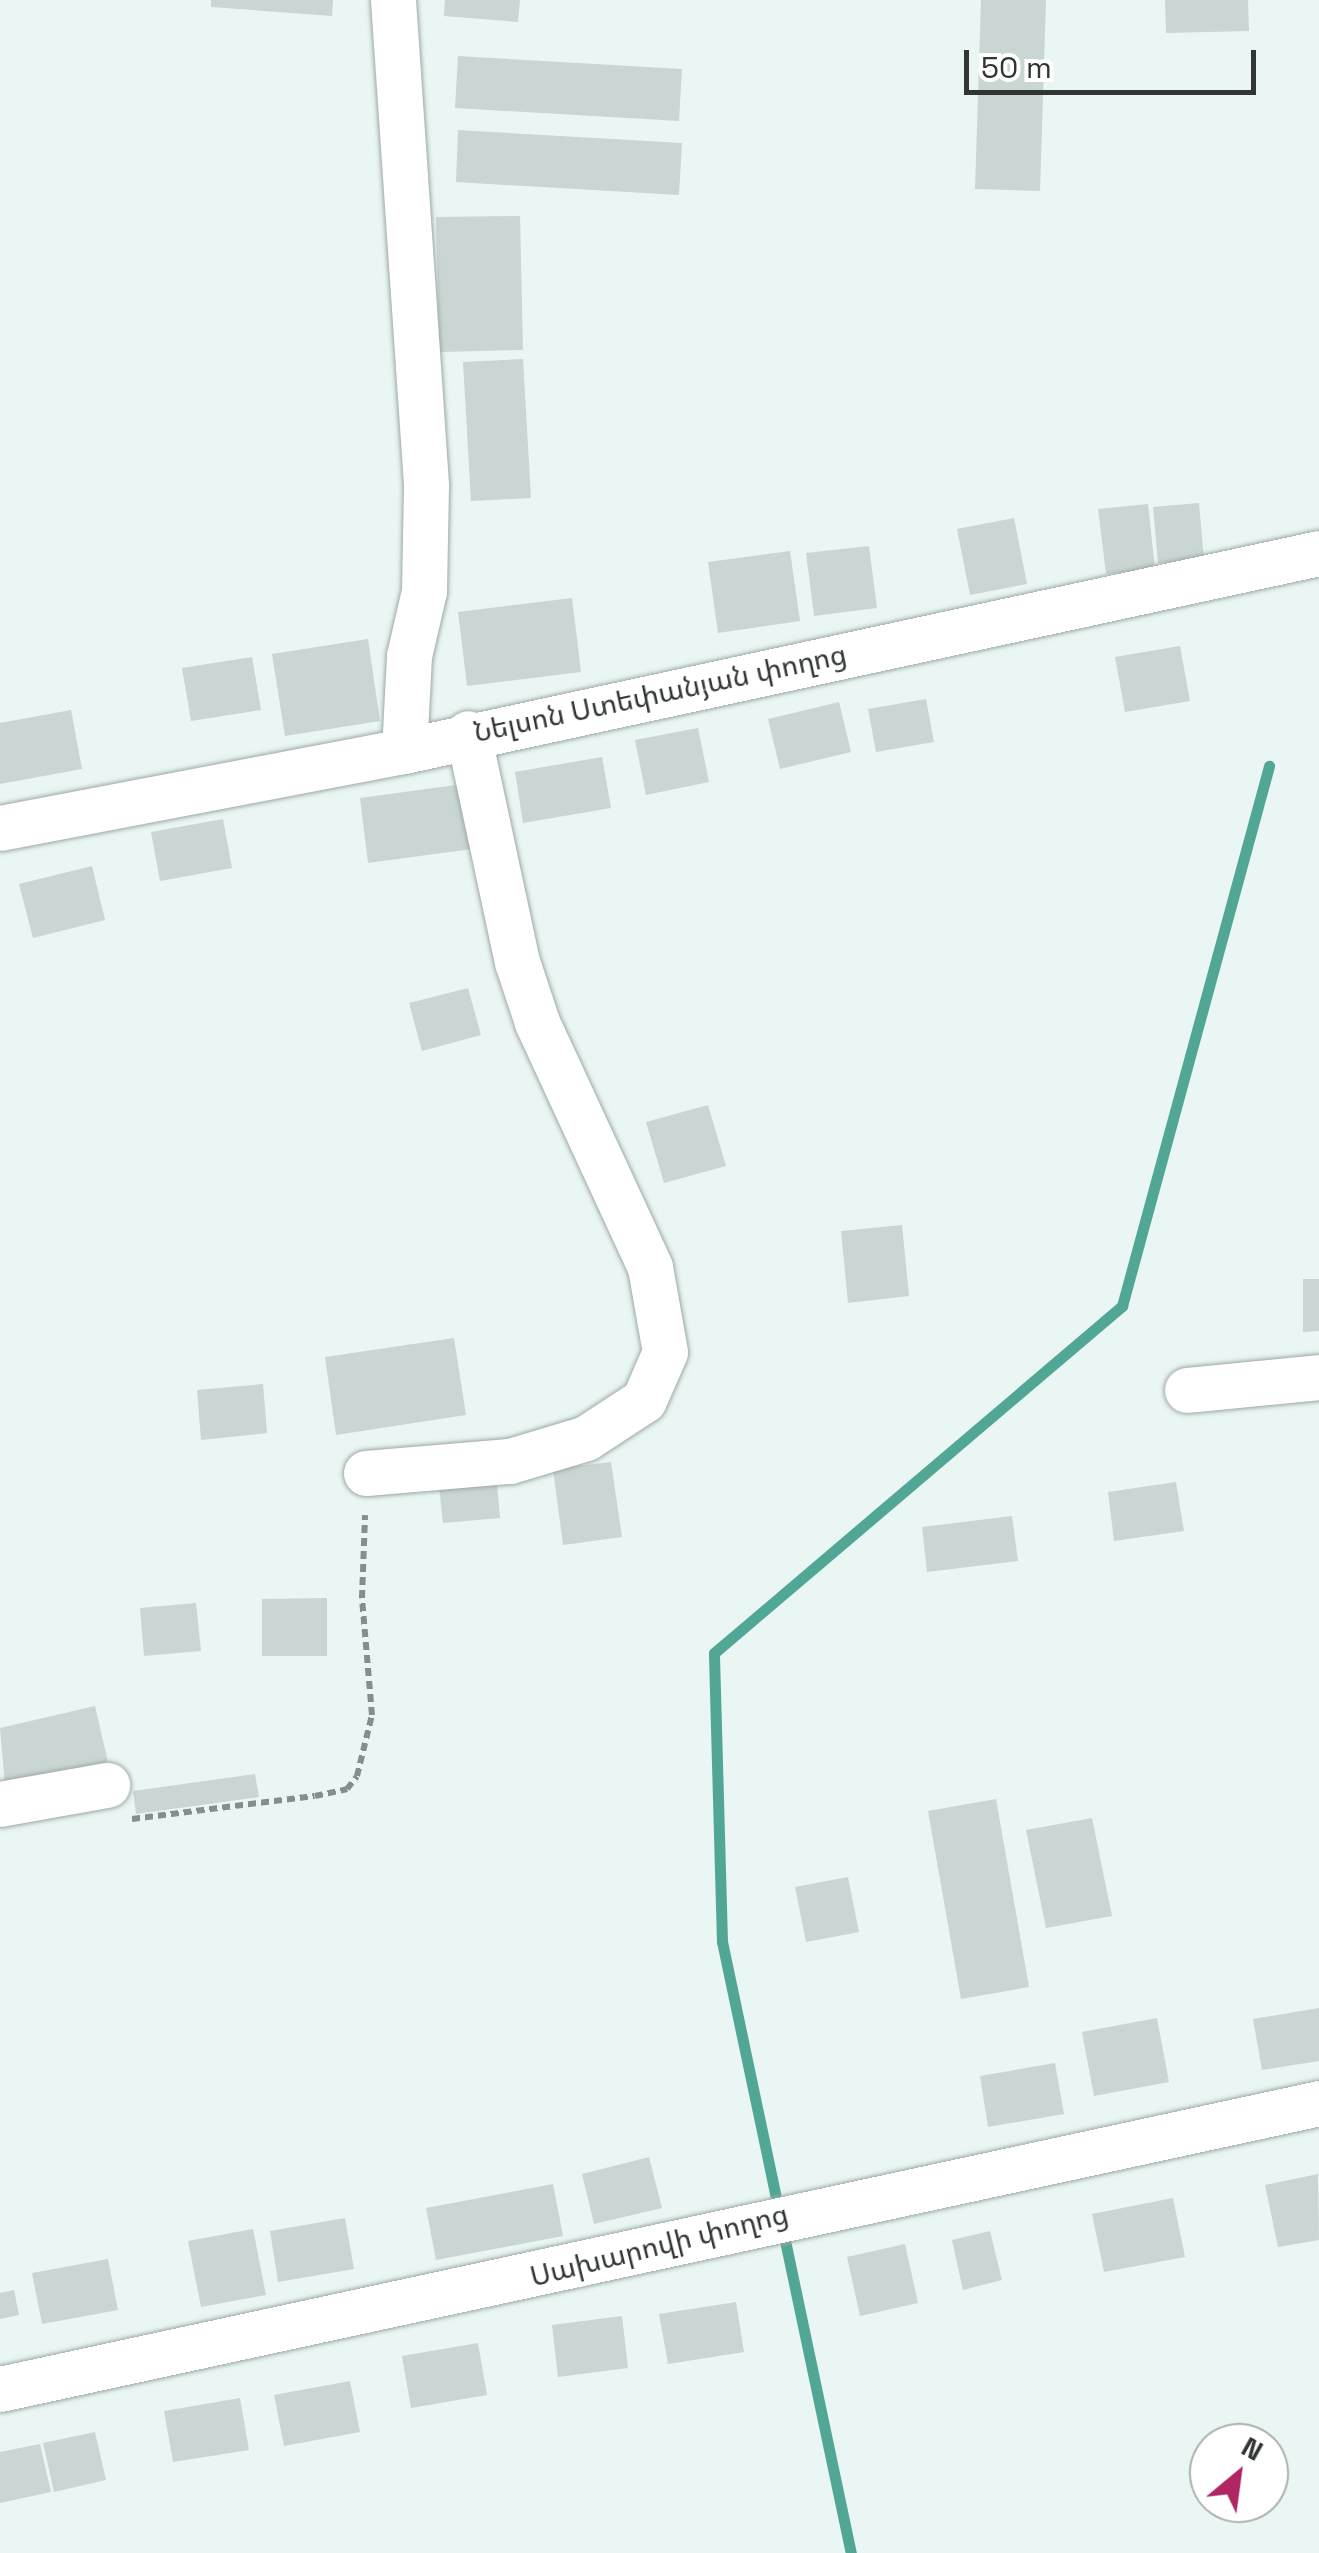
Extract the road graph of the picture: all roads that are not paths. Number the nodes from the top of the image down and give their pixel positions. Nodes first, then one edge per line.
1 (392, 0) edge
2 (1319, 553) edge
3 (468, 733) junction
4 (404, 750) junction
5 (0, 828) edge
6 (1319, 1377) edge
7 (1187, 1390) dead end
8 (366, 1474) road end
9 (107, 1786) road end
10 (0, 1804) edge
11 (1319, 2103) edge
12 (0, 2389) edge

1 - 4 street
2 - 3 street, Նելսոն Ստեփանյան փողոց
3 - 4 street, Նելսոն Ստեփանյան փողոց
3 - 8 street
4 - 5 street, Նելսոն Ստեփանյան փողոց
6 - 7 street
9 - 10 street
11 - 12 street, Սախարովի փողոց

